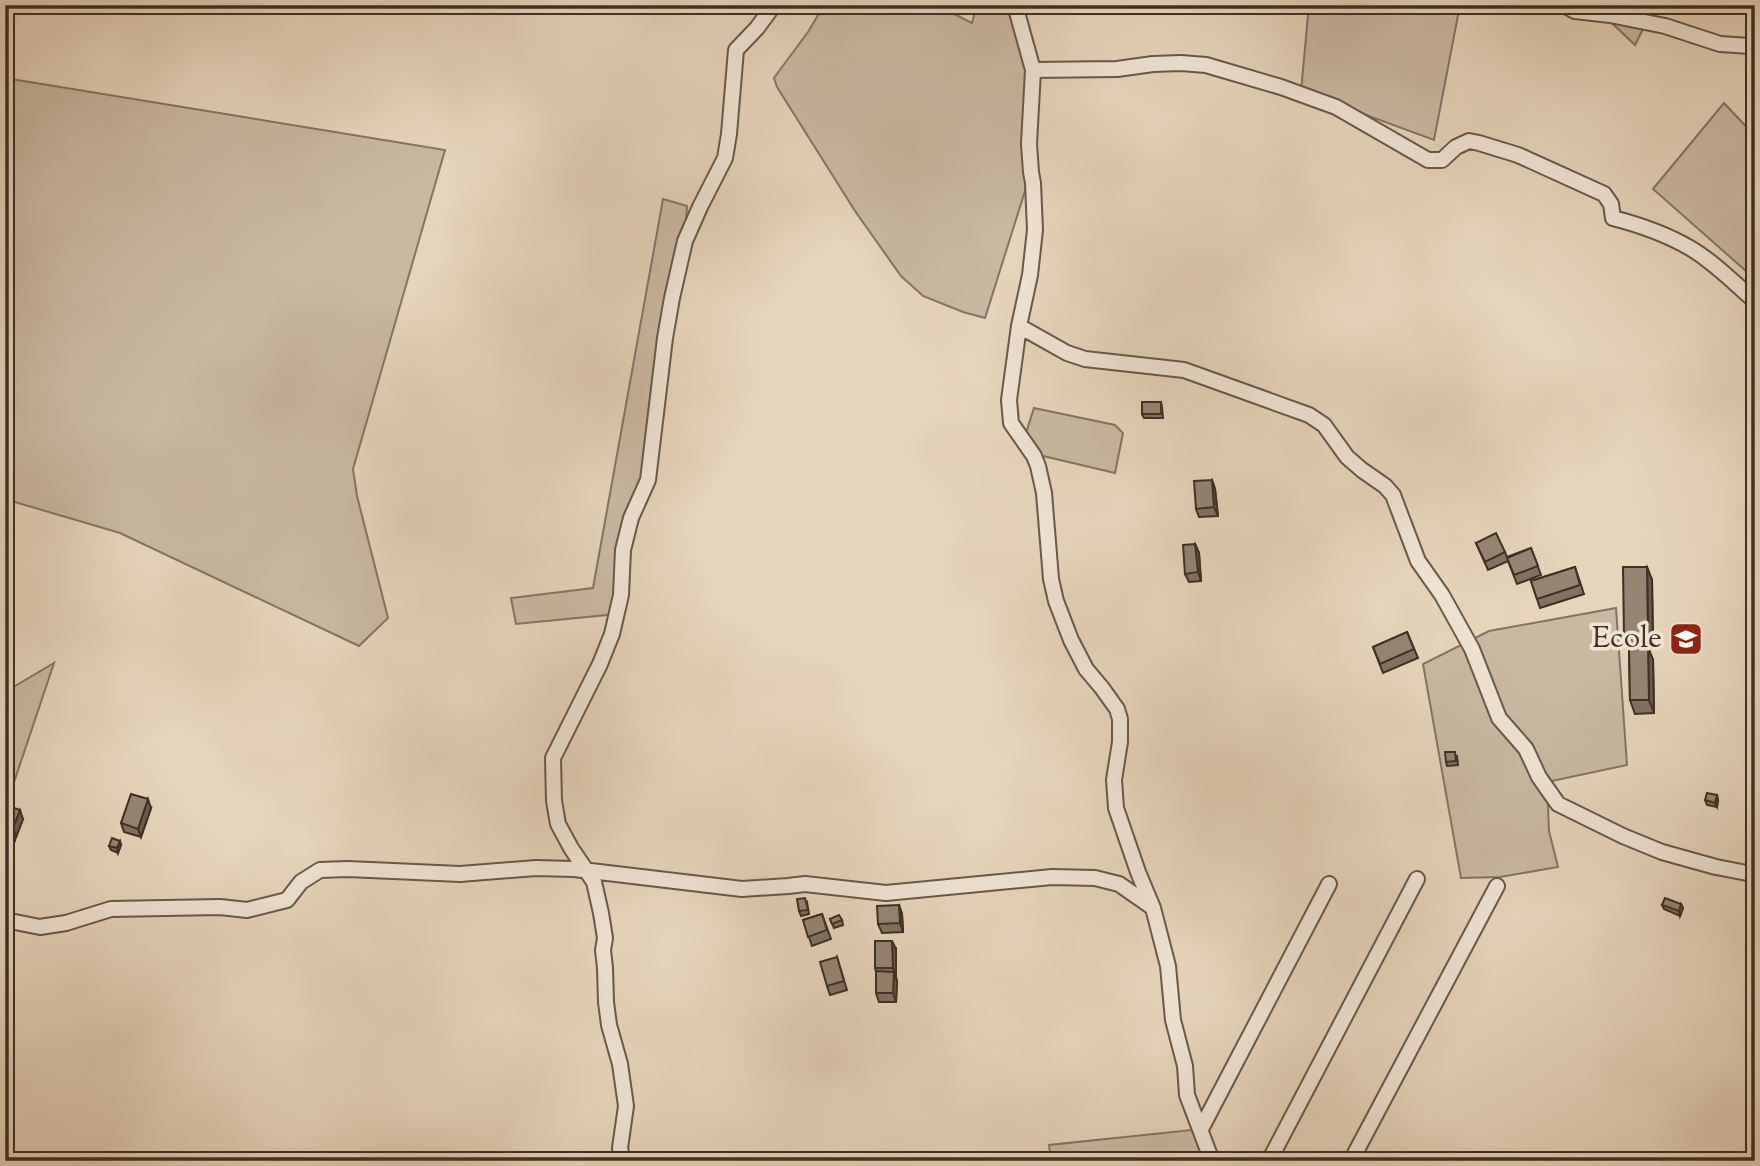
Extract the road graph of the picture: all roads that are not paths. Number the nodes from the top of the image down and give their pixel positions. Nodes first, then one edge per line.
1 (774, 5) edge
2 (1015, 5) edge
3 (1564, 5) edge
4 (1755, 51) edge
5 (1033, 69) junction
6 (1755, 301) edge
7 (1019, 326) junction
8 (587, 871) junction
9 (1755, 873) edge
10 (1417, 879) dead end
11 (1329, 884) dead end
12 (1497, 886) dead end
13 (1153, 908) junction
14 (5, 920) edge
15 (1201, 1129) junction
16 (623, 1161) edge
17 (1212, 1161) edge
18 (1269, 1161) edge
19 (1351, 1161) edge

1 - 8 street
2 - 5 street
3 - 4 street
5 - 6 street
5 - 7 street
7 - 9 street
7 - 13 street
8 - 13 street
8 - 14 street
8 - 16 street
10 - 18 street
11 - 15 street
12 - 19 street
13 - 15 street
15 - 17 street

